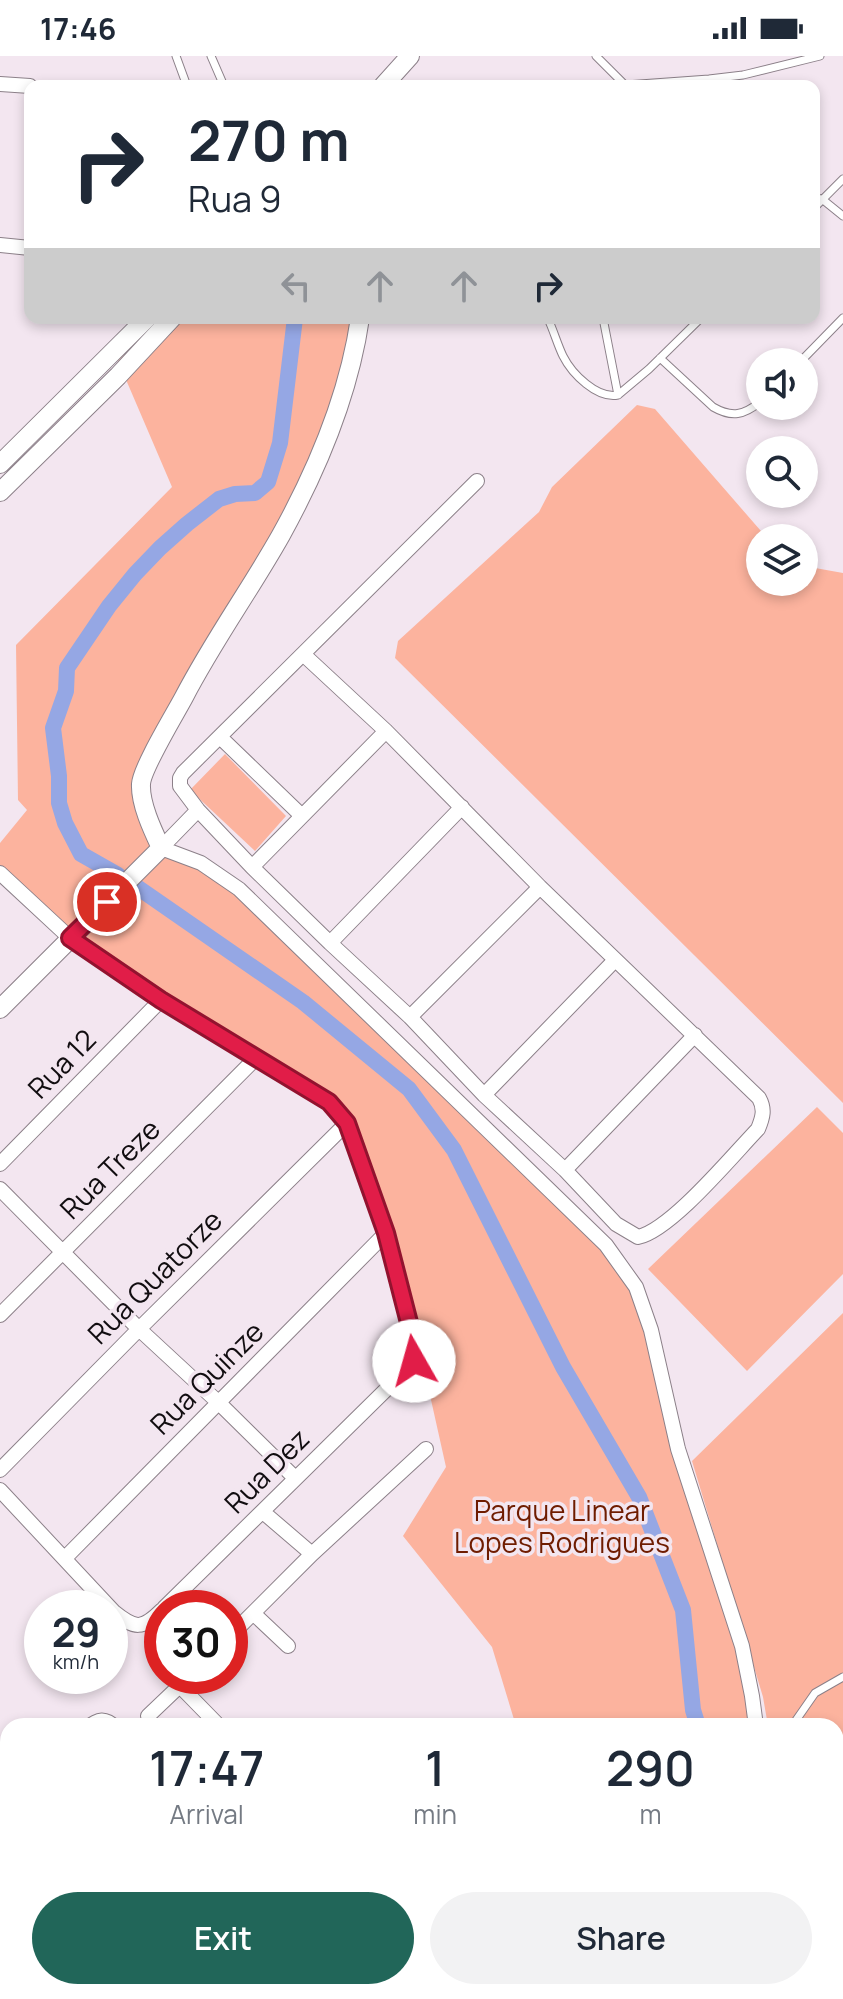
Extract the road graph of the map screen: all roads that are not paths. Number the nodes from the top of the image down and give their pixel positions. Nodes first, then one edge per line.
1 (176, 56) edge
2 (211, 56) edge
3 (410, 56) edge
4 (596, 56) edge
5 (820, 56) edge
6 (185, 80) edge
7 (221, 80) edge
8 (388, 80) edge
9 (620, 80) edge
10 (697, 80) edge
11 (0, 84) edge
12 (24, 86) edge
13 (843, 179) edge
14 (820, 197) edge
15 (820, 200) edge
16 (843, 216) edge
17 (0, 245) edge
18 (24, 247) edge
19 (843, 318) edge
20 (141, 324) edge
21 (166, 324) edge
22 (359, 324) edge
23 (550, 324) edge
24 (604, 324) edge
25 (695, 324) edge
26 (814, 348) edge
27 (660, 358) junction
28 (618, 395) junction
29 (746, 412) edge
30 (0, 464) edge
31 (477, 481) dead end
32 (0, 492) edge
33 (303, 654) junction
34 (386, 731) junction
35 (220, 737) junction
36 (462, 807) junction
37 (198, 810) junction
38 (302, 816) junction
39 (161, 848) junction
40 (252, 867) junction
41 (0, 873) edge
42 (540, 887) junction
43 (70, 938) junction
44 (330, 943) junction
45 (615, 960) junction
46 (161, 1000) junction
47 (0, 1009) edge
48 (410, 1017) junction
49 (695, 1035) junction
50 (256, 1058) junction
51 (484, 1095) junction
52 (347, 1123) junction
53 (0, 1164) edge
54 (565, 1170) junction
55 (0, 1189) edge
56 (386, 1233) junction
57 (63, 1254) junction
58 (0, 1315) edge
59 (139, 1329) junction
60 (219, 1403) junction
61 (426, 1449) dead end
62 (0, 1470) edge
63 (295, 1478) junction
64 (0, 1490) edge
65 (263, 1512) junction
66 (312, 1554) junction
67 (65, 1558) junction
68 (183, 1590) edge
69 (253, 1613) junction
70 (248, 1618) edge
71 (144, 1624) edge
72 (288, 1646) dead end
73 (843, 1677) edge
74 (171, 1694) edge
75 (195, 1694) edge
76 (148, 1716) dead end
77 (213, 1718) edge
78 (755, 1718) edge
79 (798, 1718) edge

1 - 6 lane
2 - 7 lane
3 - 8 street
4 - 9 lane
5 - 10 lane
11 - 12 street
13 - 14 lane
15 - 16 lane
17 - 18 street
19 - 26 lane
20 - 30 street
21 - 32 street
22 - 39 street
23 - 28 lane
24 - 28 lane
25 - 27 lane
27 - 28 lane
27 - 29 lane
31 - 33 street
33 - 34 street
33 - 35 street
34 - 36 street
34 - 38 street
35 - 37 street
35 - 38 street
36 - 42 street
36 - 44 street
37 - 39 street
37 - 40 street
38 - 40 street
39 - 43 street
39 - 78 street
40 - 44 street
41 - 43 street
42 - 45 street
42 - 48 street
43 - 46 street
43 - 47 street
44 - 48 street
45 - 49 street
45 - 51 street
46 - 50 street
46 - 53 street, Rua 12
48 - 51 street
49 - 54 street
49 - 54 street
50 - 52 street
50 - 57 street, Rua Treze
51 - 54 street
52 - 56 street
52 - 59 street, Rua Quatorze
55 - 57 street
56 - 60 street, Rua Quinze
56 - 63 street, Rua Dez
57 - 58 street, Rua Treze
57 - 59 street
59 - 60 street
59 - 62 street, Rua Quatorze
60 - 63 street
60 - 67 street, Rua Quinze
61 - 66 street
63 - 65 street, Rua Dez
64 - 67 street, Rua Dez
65 - 66 street
65 - 68 street, Rua Dez
66 - 69 street
67 - 71 street, Rua Dez
69 - 70 street
69 - 72 street
73 - 79 lane
74 - 76 street
75 - 77 street

